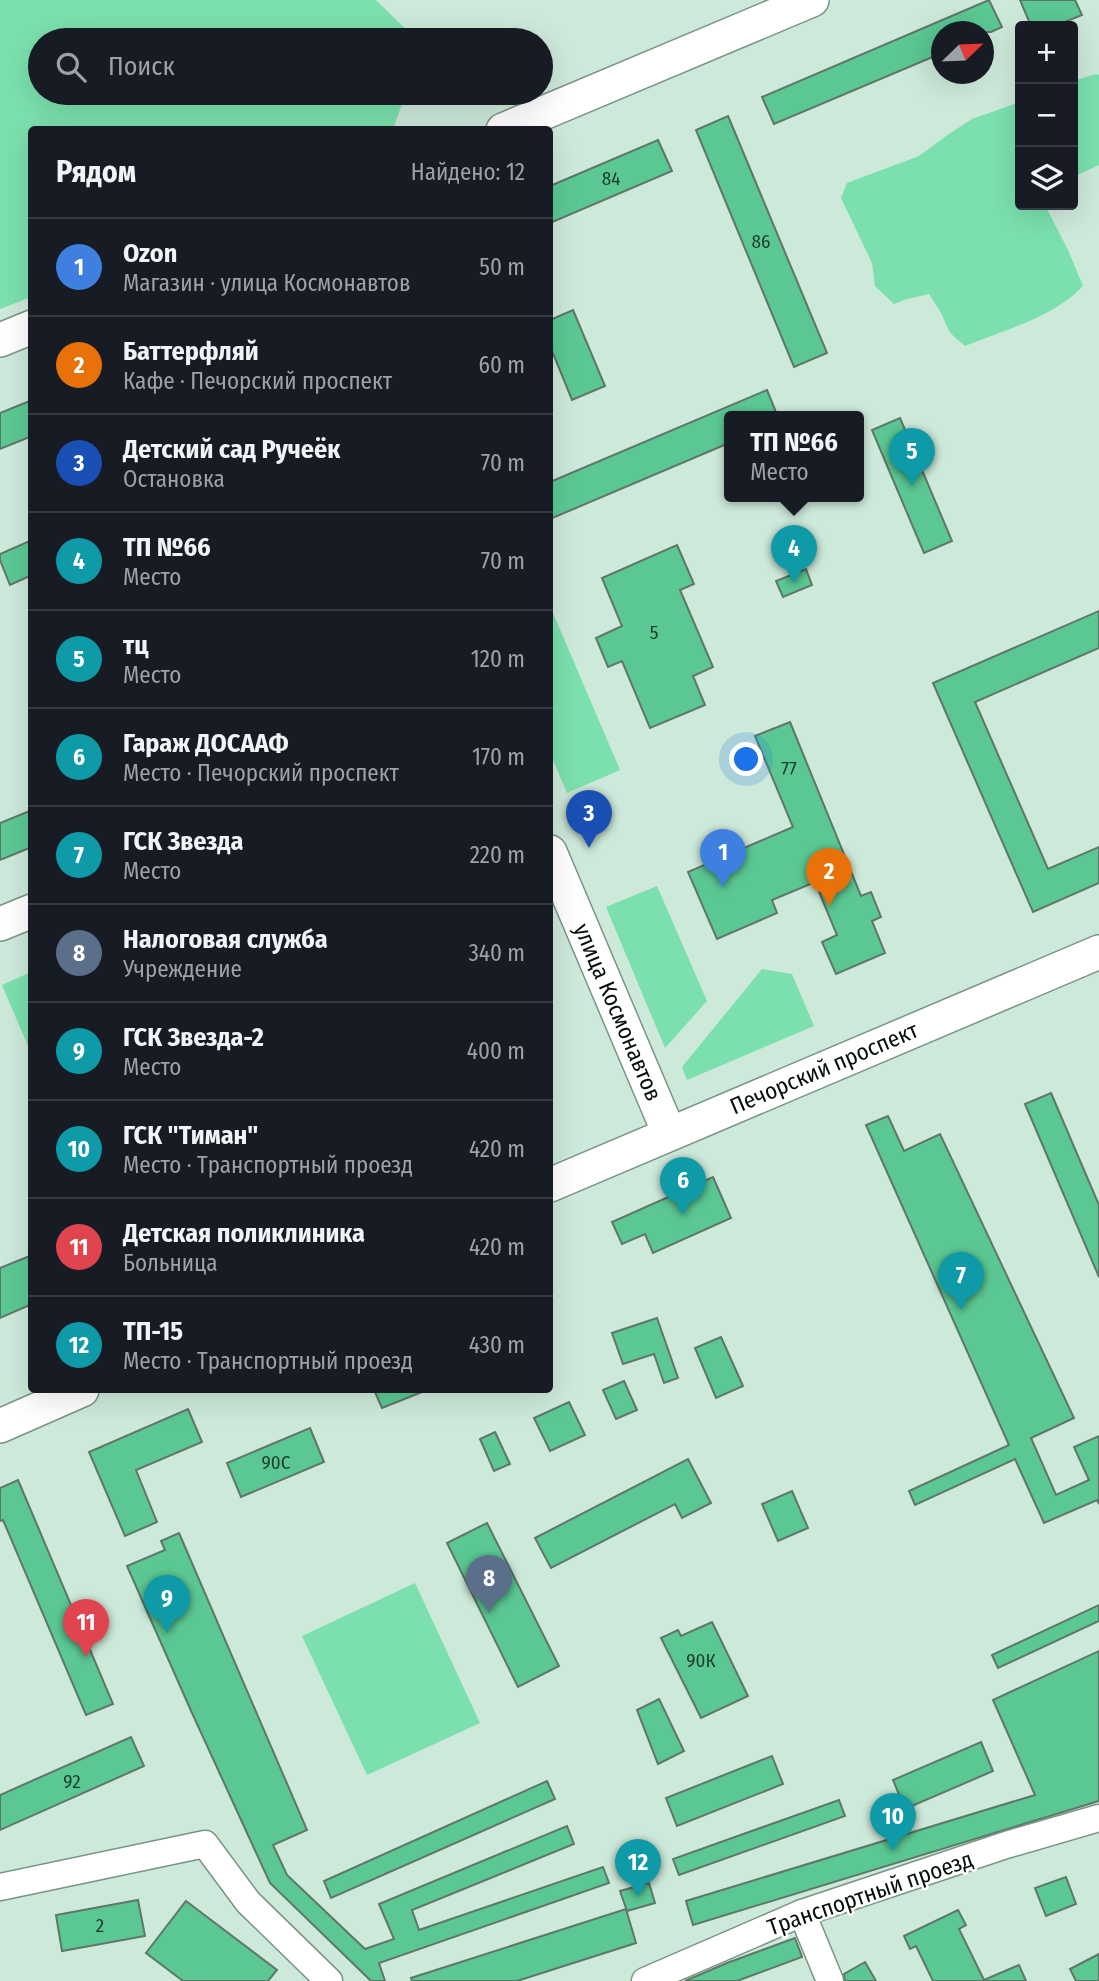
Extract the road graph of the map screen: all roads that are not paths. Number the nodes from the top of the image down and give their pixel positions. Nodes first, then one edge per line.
1 (812, 0) edge
2 (513, 126) edge
3 (28, 329) edge
4 (0, 340) edge
5 (553, 859) edge
6 (28, 913) edge
7 (0, 924) edge
8 (1099, 952) edge
9 (669, 1133) junction
10 (553, 1184) edge
11 (75, 1393) edge
12 (0, 1426) edge
13 (1099, 1818) edge
14 (0, 1887) edge
15 (802, 1913) junction
16 (330, 1981) edge
17 (645, 1981) edge
18 (830, 1981) edge

1 - 2 main road
3 - 4 main road
5 - 9 main road, улица Космонавтов
6 - 7 main road
8 - 9 main road, Печорский проспект
9 - 10 main road, Печорский проспект
11 - 12 main road
13 - 15 street, Транспортный проезд
14 - 16 street
15 - 17 street, Транспортный проезд
15 - 18 street

